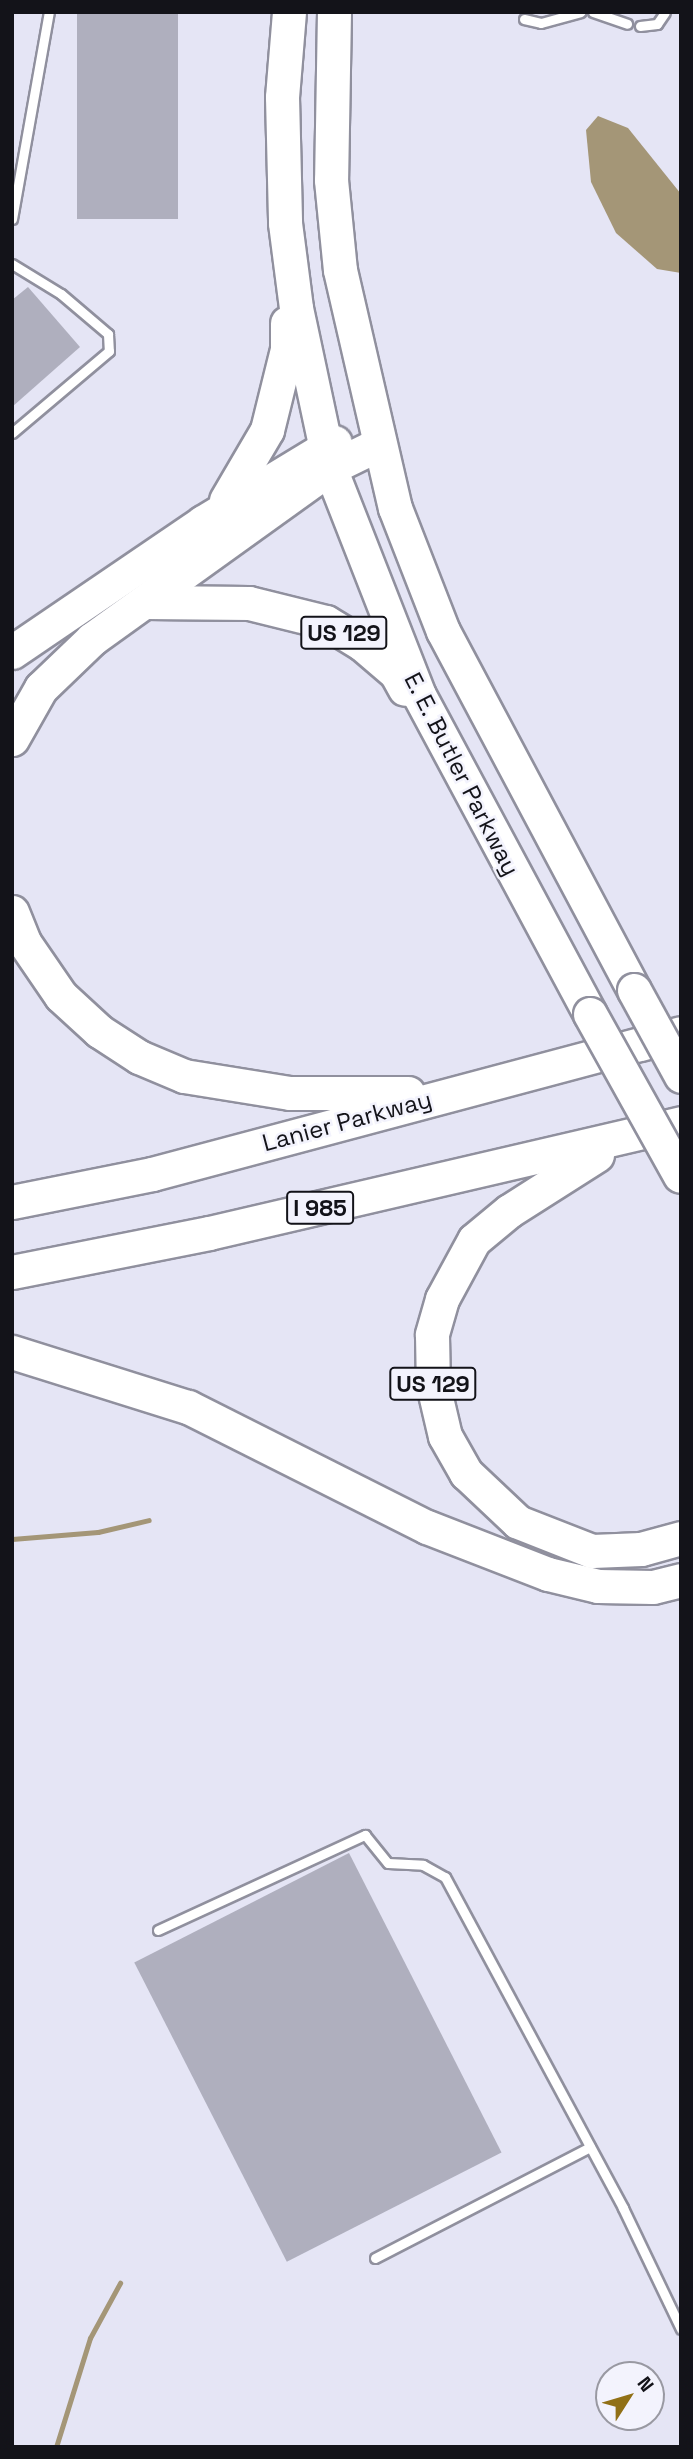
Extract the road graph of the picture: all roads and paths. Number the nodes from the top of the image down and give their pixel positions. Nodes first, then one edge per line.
1 (49, 12) edge
2 (289, 12) edge
3 (334, 12) edge
4 (581, 12) edge
5 (593, 12) edge
6 (665, 12) edge
7 (558, 14) edge
8 (524, 19) dead end
9 (627, 24) dead end
10 (640, 26) dead end
11 (12, 219) edge
12 (285, 223) junction
13 (12, 264) edge
14 (12, 433) edge
15 (376, 438) junction
16 (327, 457) junction
17 (203, 522) junction
18 (146, 602) junction
19 (12, 652) edge
20 (12, 739) edge
21 (469, 791) junction
22 (12, 912) edge
23 (681, 1033) edge
24 (681, 1076) edge
25 (453, 1093) junction
26 (681, 1123) edge
27 (627, 1138) junction
28 (680, 1177) edge
29 (12, 1202) edge
30 (12, 1272) edge
31 (12, 1352) edge
32 (681, 1538) edge
33 (681, 1580) edge
34 (158, 1930) dead end
35 (590, 2147) junction
36 (375, 2258) dead end
37 (681, 2329) edge

1 - 11 lane
2 - 12 highway, E. E. Butler Parkway
3 - 15 highway, E. E. Butler Parkway
4 - 7 lane
5 - 9 lane
6 - 10 lane
7 - 8 lane
12 - 16 highway, E. E. Butler Parkway
12 - 17 highway
13 - 14 lane
15 - 16 highway
15 - 24 highway, E. E. Butler Parkway, bridge
16 - 17 highway
16 - 18 highway
16 - 21 highway, E. E. Butler Parkway
17 - 19 highway
18 - 20 highway
18 - 21 highway, US 129
21 - 28 highway, E. E. Butler Parkway / US 129, bridge
22 - 25 highway
23 - 25 highway, Lanier Parkway
25 - 29 highway, Lanier Parkway
26 - 27 highway, I 985
27 - 30 highway, I 985
27 - 32 highway, US 129
31 - 33 highway
34 - 35 lane
35 - 36 lane
35 - 37 lane

